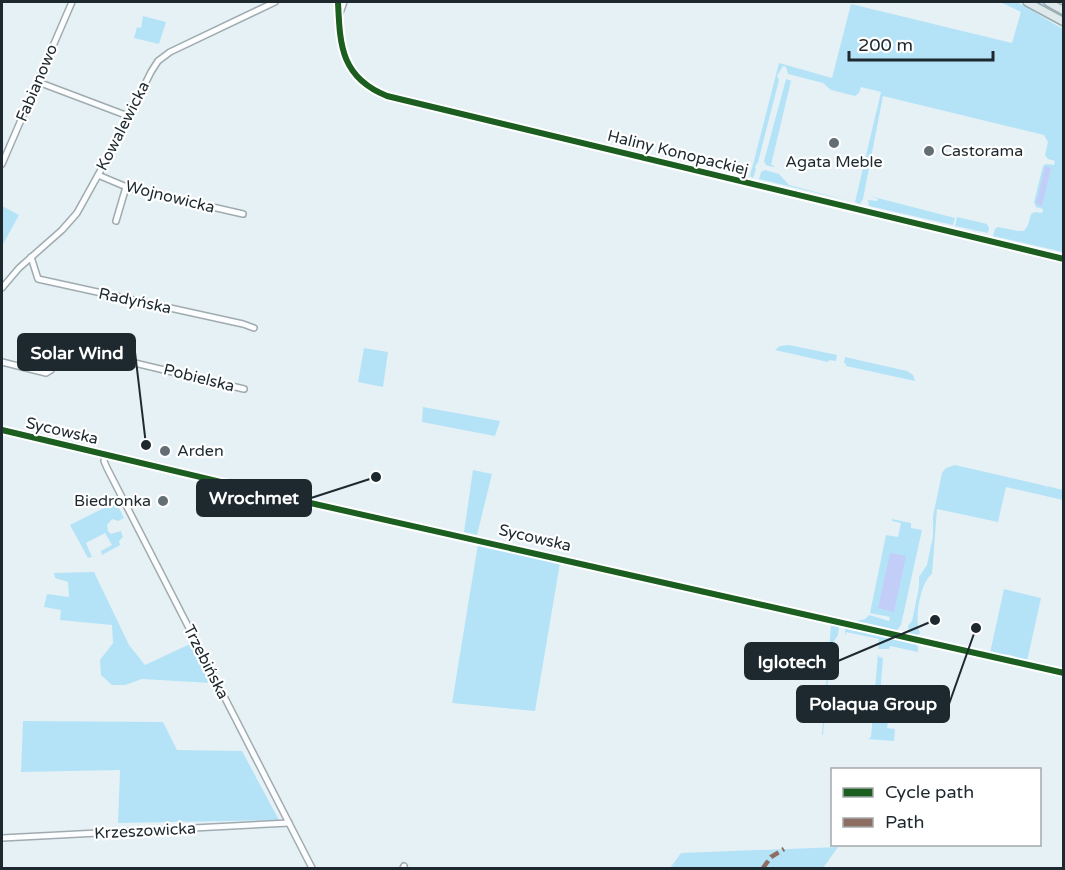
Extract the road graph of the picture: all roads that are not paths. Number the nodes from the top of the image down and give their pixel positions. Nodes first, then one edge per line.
1 (72, 2) edge
2 (273, 2) edge
3 (338, 2) edge
4 (344, 2) edge
5 (1028, 2) edge
6 (1048, 2) edge
7 (1064, 11) edge
8 (340, 13) junction
9 (1064, 22) edge
10 (38, 82) junction
11 (128, 117) junction
12 (2, 164) edge
13 (98, 175) junction
14 (126, 187) junction
15 (243, 214) dead end
16 (116, 221) dead end
17 (31, 257) junction
18 (1064, 259) edge
19 (2, 288) edge
20 (254, 328) dead end
21 (2, 363) edge
22 (244, 389) dead end
23 (2, 430) edge
24 (105, 455) junction
25 (1064, 673) edge
26 (289, 823) junction
27 (2, 838) edge
28 (312, 868) edge

1 - 10 street, Fabianowo
2 - 11 street, Kowalewicka
3 - 8 street, Haliny Konopackiej
4 - 8 street, Haliny Konopackiej
5 - 9 main road
6 - 7 main road
8 - 18 street, Haliny Konopackiej
10 - 11 street
10 - 12 street, Fabianowo
11 - 13 street, Kowalewicka
13 - 14 street, Wojnowicka
13 - 17 street, Kowalewicka
14 - 15 street, Wojnowicka
14 - 16 street
17 - 19 street, Kowalewicka
17 - 20 street, Radyńska
21 - 22 street, Pobielska
23 - 24 street, Sycowska
24 - 25 street, Sycowska
24 - 26 street, Trzebińska
26 - 27 street, Krzeszowicka
26 - 28 street, Trzebińska

